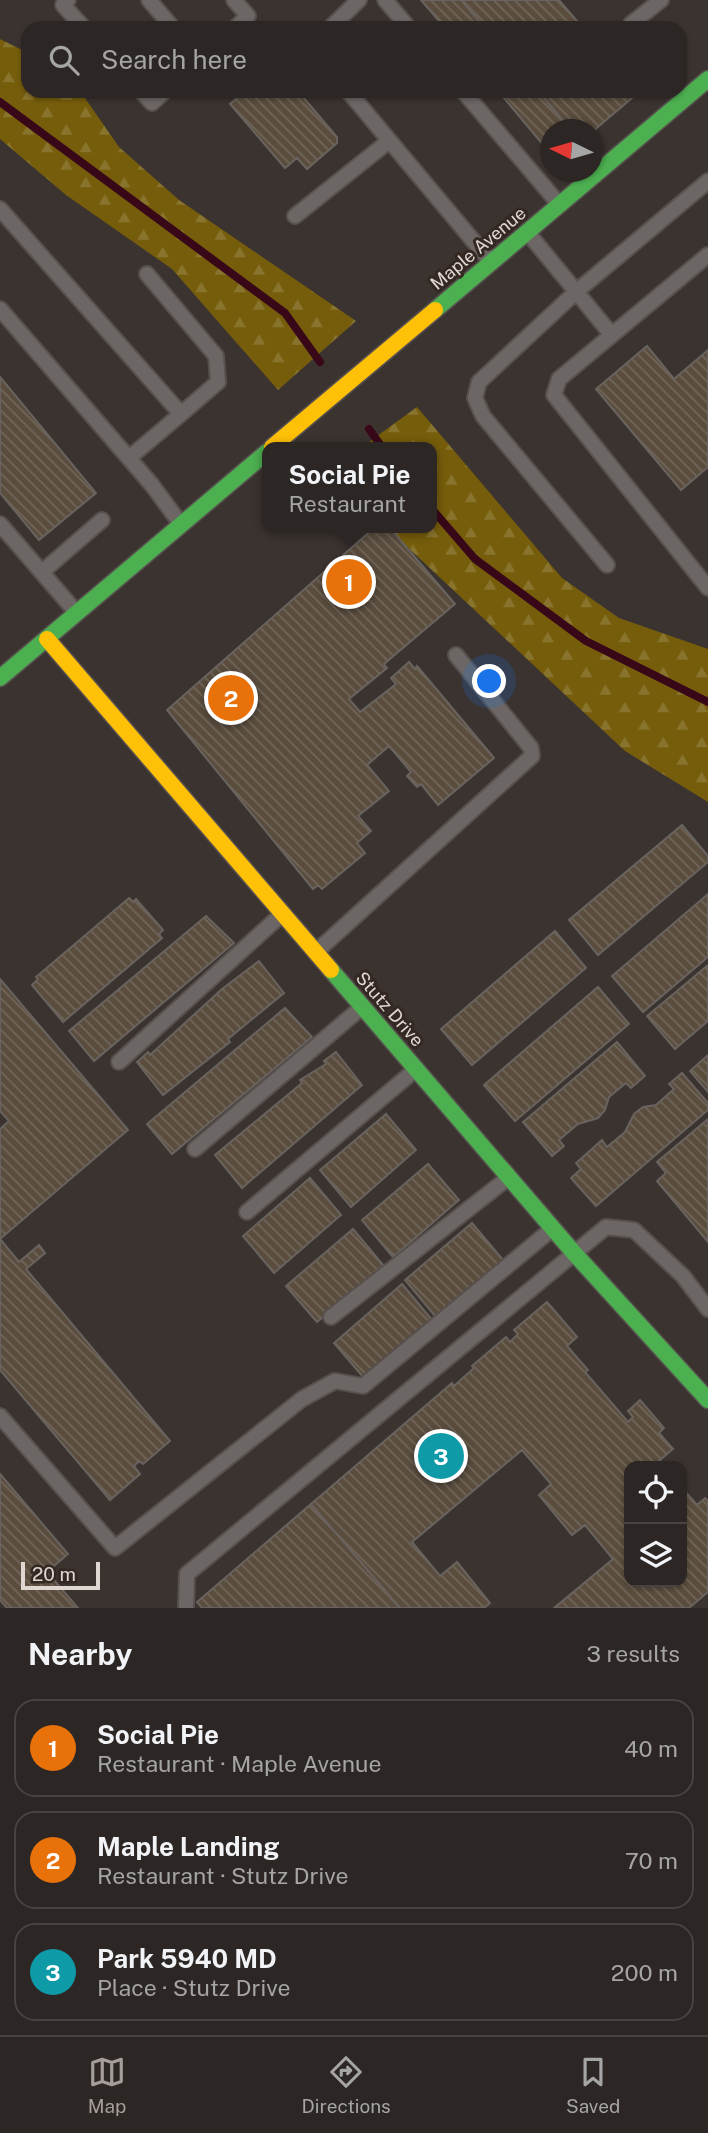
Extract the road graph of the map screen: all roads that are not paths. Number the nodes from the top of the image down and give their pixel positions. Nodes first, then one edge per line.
1 (68, 0) edge
2 (149, 0) edge
3 (234, 0) edge
4 (359, 0) edge
5 (385, 0) edge
6 (660, 0) edge
7 (78, 21) edge
8 (167, 21) edge
9 (243, 21) edge
10 (337, 21) edge
11 (403, 21) edge
12 (635, 21) edge
13 (708, 79) edge
14 (687, 92) edge
15 (354, 98) edge
16 (469, 98) edge
17 (679, 98) edge
18 (389, 141) junction
19 (708, 181) edge
20 (560, 205) junction
21 (0, 209) edge
22 (295, 216) dead end
23 (527, 232) junction
24 (708, 255) edge
25 (491, 261) junction
26 (146, 274) dead end
27 (577, 290) junction
28 (0, 309) edge
29 (611, 334) junction
30 (181, 414) junction
31 (278, 442) edge
32 (262, 456) edge
33 (129, 458) junction
34 (102, 520) dead end
35 (0, 524) edge
36 (181, 524) junction
37 (607, 565) dead end
38 (42, 572) junction
39 (708, 588) edge
40 (77, 613) junction
41 (47, 639) junction
42 (456, 655) dead end
43 (0, 678) edge
44 (283, 913) junction
45 (316, 952) junction
46 (363, 1006) junction
47 (119, 1062) dead end
48 (416, 1069) junction
49 (195, 1149) dead end
50 (509, 1177) junction
51 (247, 1212) dead end
52 (553, 1228) junction
53 (574, 1253) junction
54 (708, 1309) edge
55 (331, 1317) dead end
56 (708, 1372) edge
57 (693, 1384) junction
58 (708, 1400) edge
59 (0, 1416) edge
60 (186, 1608) edge

1 - 7 lane
2 - 8 lane
3 - 9 lane
4 - 10 lane
5 - 11 lane
6 - 12 lane
13 - 14 street, Maple Avenue
15 - 18 lane
16 - 20 lane
17 - 20 street, Maple Avenue
18 - 22 lane
18 - 25 lane
19 - 27 lane
20 - 23 street, Maple Avenue
21 - 30 lane
23 - 25 street, Maple Avenue
23 - 27 lane
24 - 29 lane
25 - 31 street, Maple Avenue
26 - 30 lane
27 - 29 lane
27 - 37 lane
28 - 33 lane
29 - 39 lane
30 - 33 lane
32 - 36 street
33 - 36 lane
34 - 38 lane
35 - 38 lane
36 - 40 street
38 - 40 lane
40 - 41 street
41 - 43 street
41 - 44 street, Stutz Drive
42 - 45 lane
44 - 45 street, Stutz Drive
44 - 47 lane
45 - 46 street, Stutz Drive
46 - 48 street, Stutz Drive
46 - 49 lane
48 - 50 street, Stutz Drive
48 - 51 lane
50 - 52 street, Stutz Drive
50 - 55 lane
52 - 53 street, Stutz Drive
52 - 59 lane
53 - 54 lane
53 - 57 street, Stutz Drive
53 - 60 lane
56 - 57 lane
57 - 58 street, Stutz Drive

